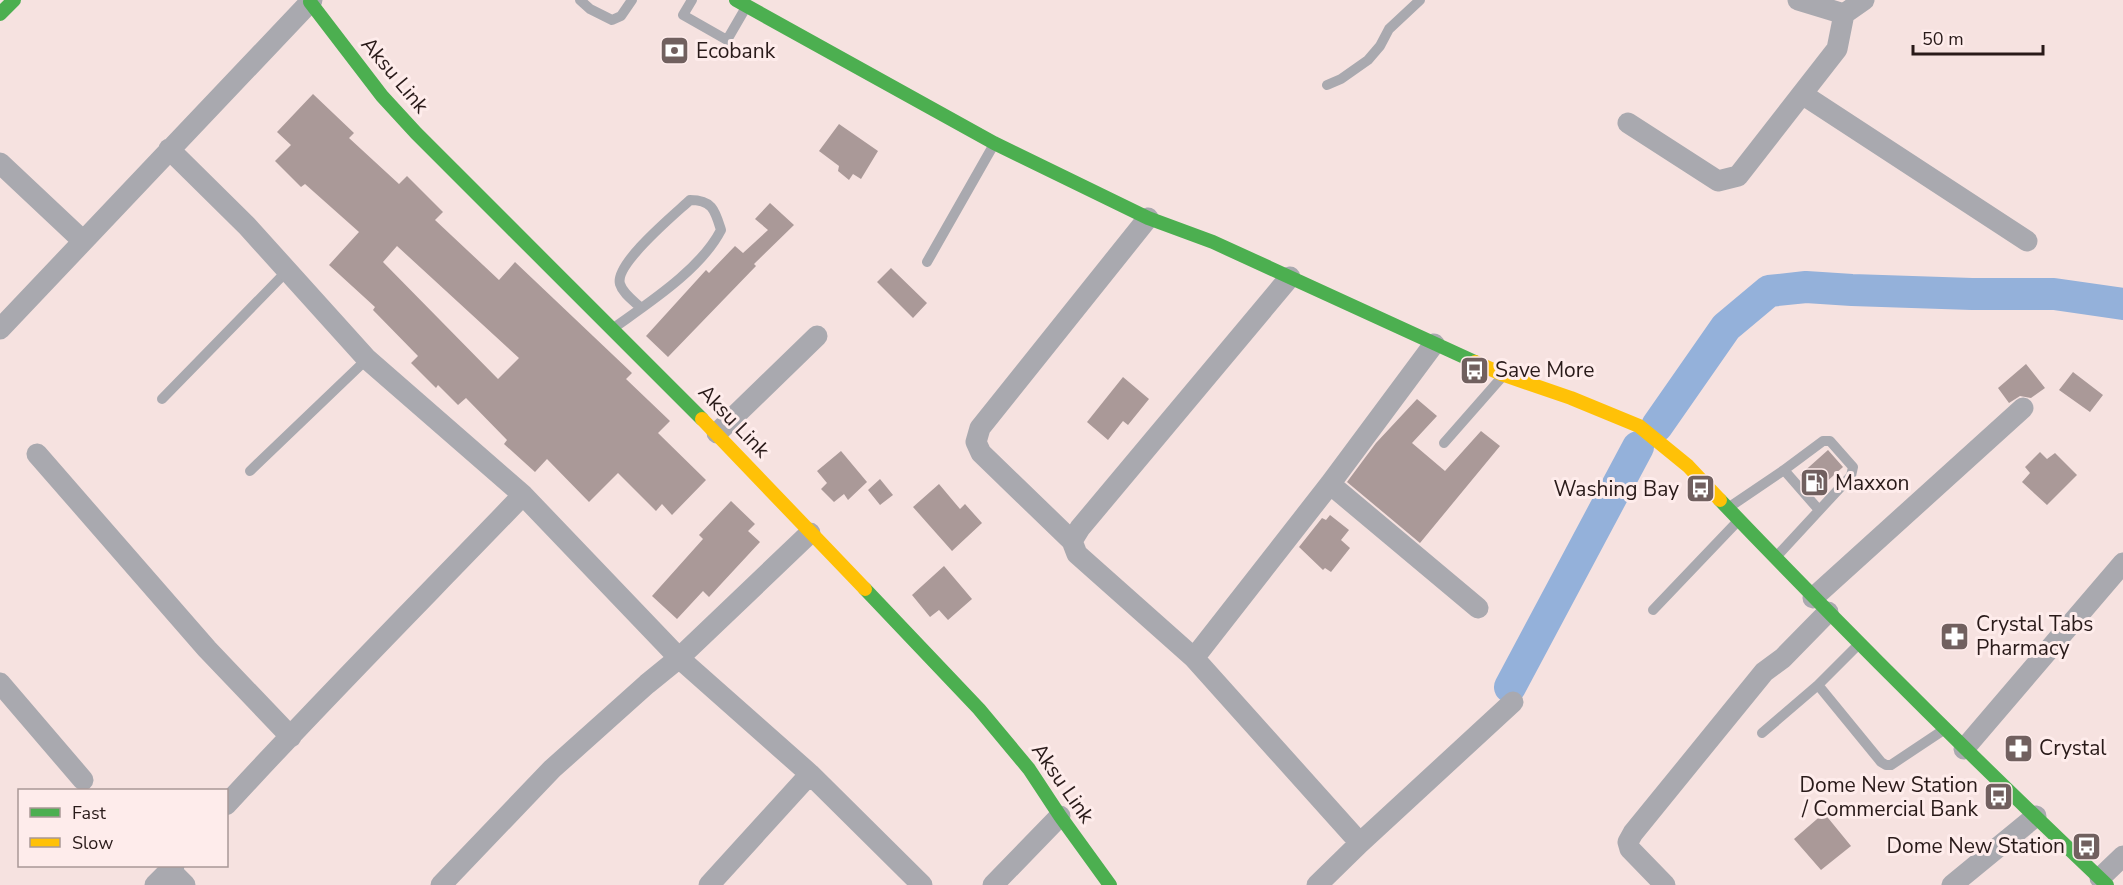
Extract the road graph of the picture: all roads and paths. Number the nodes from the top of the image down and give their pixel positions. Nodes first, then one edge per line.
1 (14, 0) edge
2 (580, 0) edge
3 (632, 0) edge
4 (692, 0) edge
5 (1420, 0) edge
6 (1798, 0) edge
7 (1864, 0) edge
8 (311, 1) edge
9 (742, 3) edge
10 (0, 14) edge
11 (1844, 14) junction
12 (1327, 86) dead end
13 (1802, 94) junction
14 (1628, 123) dead end
15 (994, 143) junction
16 (169, 149) junction
17 (0, 163) edge
18 (1148, 218) junction
19 (83, 241) junction
20 (2027, 241) dead end
21 (927, 262) dead end
22 (287, 272) junction
23 (1290, 277) junction
24 (641, 308) junction
25 (0, 329) edge
26 (613, 329) junction
27 (818, 336) dead end
28 (1434, 344) junction
29 (367, 359) junction
30 (1504, 375) junction
31 (162, 399) dead end
32 (2023, 408) dead end
33 (717, 433) junction
34 (1444, 443) dead end
35 (37, 454) dead end
36 (1784, 470) junction
37 (250, 471) dead end
38 (1330, 484) junction
39 (523, 495) junction
40 (1728, 508) junction
41 (1819, 510) junction
42 (1739, 519) junction
43 (810, 533) junction
44 (1072, 541) junction
45 (1775, 557) junction
46 (2123, 563) edge
47 (1821, 605) junction
48 (1478, 608) dead end
49 (1653, 610) dead end
50 (1860, 644) junction
51 (679, 658) junction
52 (1194, 658) junction
53 (0, 683) edge
54 (1818, 685) junction
55 (1513, 702) dead end
56 (1945, 729) junction
57 (1762, 734) dead end
58 (291, 736) junction
59 (1964, 749) junction
60 (810, 774) junction
61 (83, 780) dead end
62 (228, 803) edge
63 (1060, 816) junction
64 (2036, 816) junction
65 (1360, 843) junction
66 (2123, 856) edge
67 (2104, 882) edge
68 (441, 885) edge
69 (709, 885) edge
70 (922, 885) edge
71 (993, 885) edge
72 (1110, 885) edge
73 (1317, 885) edge
74 (1665, 885) edge
75 (1952, 885) edge

1 - 10 main road
2 - 3 lane
4 - 9 lane
5 - 12 lane
6 - 11 street
7 - 11 street
8 - 16 street
8 - 26 main road, Aksu Link
9 - 15 main road
11 - 13 street
13 - 14 street
13 - 20 street
15 - 18 main road
15 - 21 lane
16 - 19 street
16 - 22 street
17 - 19 street
18 - 23 main road
18 - 44 street
19 - 25 street
22 - 29 street
22 - 31 lane
23 - 28 main road
23 - 44 street
24 - 24 lane
24 - 26 lane
26 - 33 main road, Aksu Link
27 - 33 street
28 - 30 main road
28 - 38 street
29 - 37 lane
29 - 39 street
30 - 34 lane
30 - 40 main road
32 - 47 street
33 - 43 main road, Aksu Link
35 - 58 street
36 - 40 lane
36 - 41 lane
36 - 41 lane
38 - 48 street
38 - 52 street
39 - 51 street
39 - 58 street
40 - 42 main road
41 - 45 lane
42 - 45 main road
42 - 49 lane
43 - 51 street
43 - 63 main road, Aksu Link
44 - 52 street
45 - 47 main road
46 - 59 street
47 - 50 main road
47 - 74 street
50 - 54 lane
50 - 56 main road
51 - 60 street
51 - 68 street
52 - 65 street
53 - 61 street
54 - 56 lane
54 - 57 lane
55 - 65 street
56 - 59 main road
58 - 62 street
59 - 64 main road
60 - 69 street
60 - 70 street
63 - 71 street
63 - 72 main road, Aksu Link
64 - 67 main road
64 - 75 street
65 - 73 street
66 - 67 street

